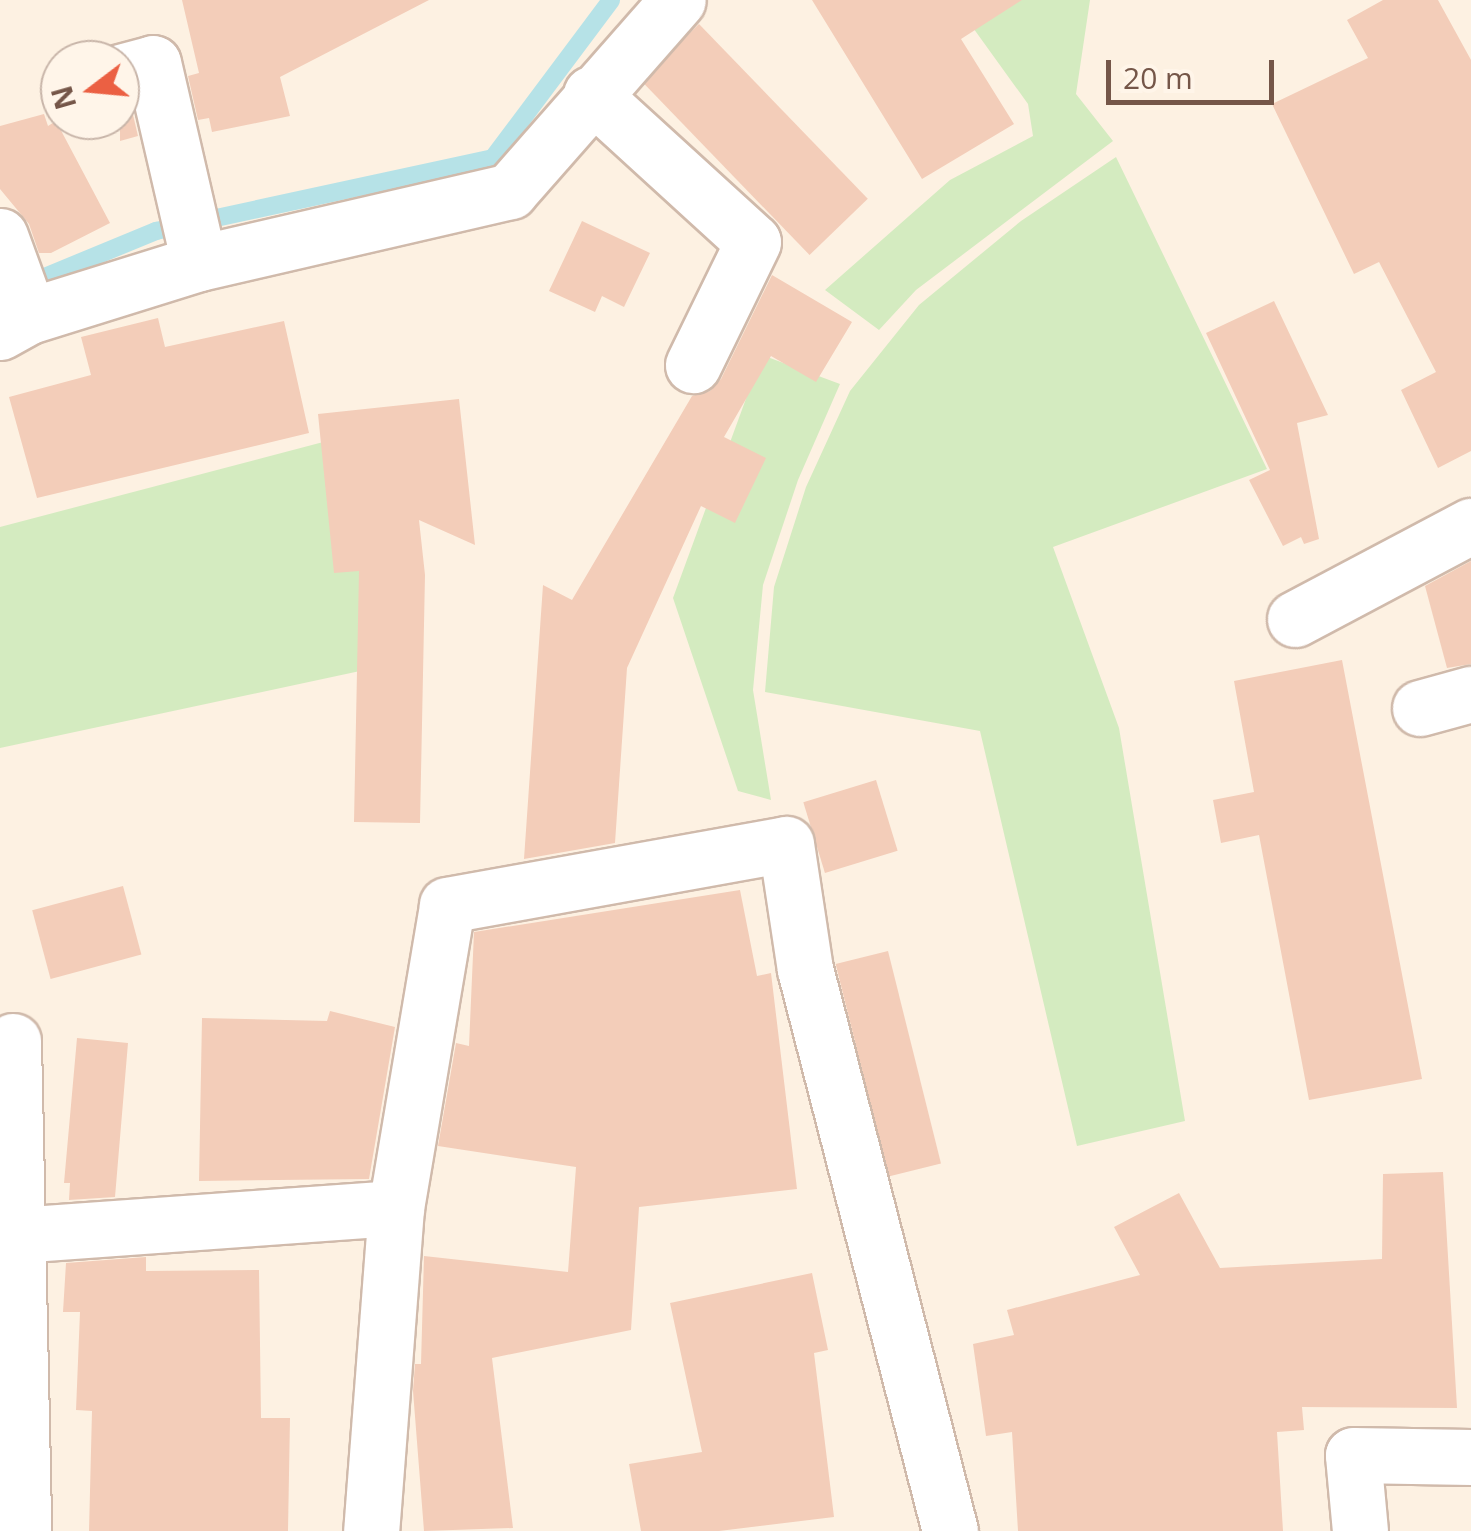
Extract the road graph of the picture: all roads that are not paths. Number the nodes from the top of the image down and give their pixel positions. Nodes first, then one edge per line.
1 (678, 0) edge
2 (140, 67) edge
3 (590, 94) junction
4 (0, 236) edge
5 (199, 263) junction
6 (14, 324) edge
7 (694, 365) dead end
8 (1471, 526) edge
9 (1294, 619) dead end
10 (12, 1041) dead end
11 (396, 1208) junction
12 (17, 1235) junction
13 (1471, 1457) edge
14 (23, 1531) edge
15 (371, 1531) edge
16 (950, 1531) edge
17 (1360, 1531) edge

1 - 3 street
2 - 5 street
3 - 5 street
3 - 7 street
4 - 6 street
5 - 6 street
8 - 9 street
10 - 12 street
11 - 12 street
11 - 15 street
11 - 16 street
12 - 14 street
13 - 17 street

